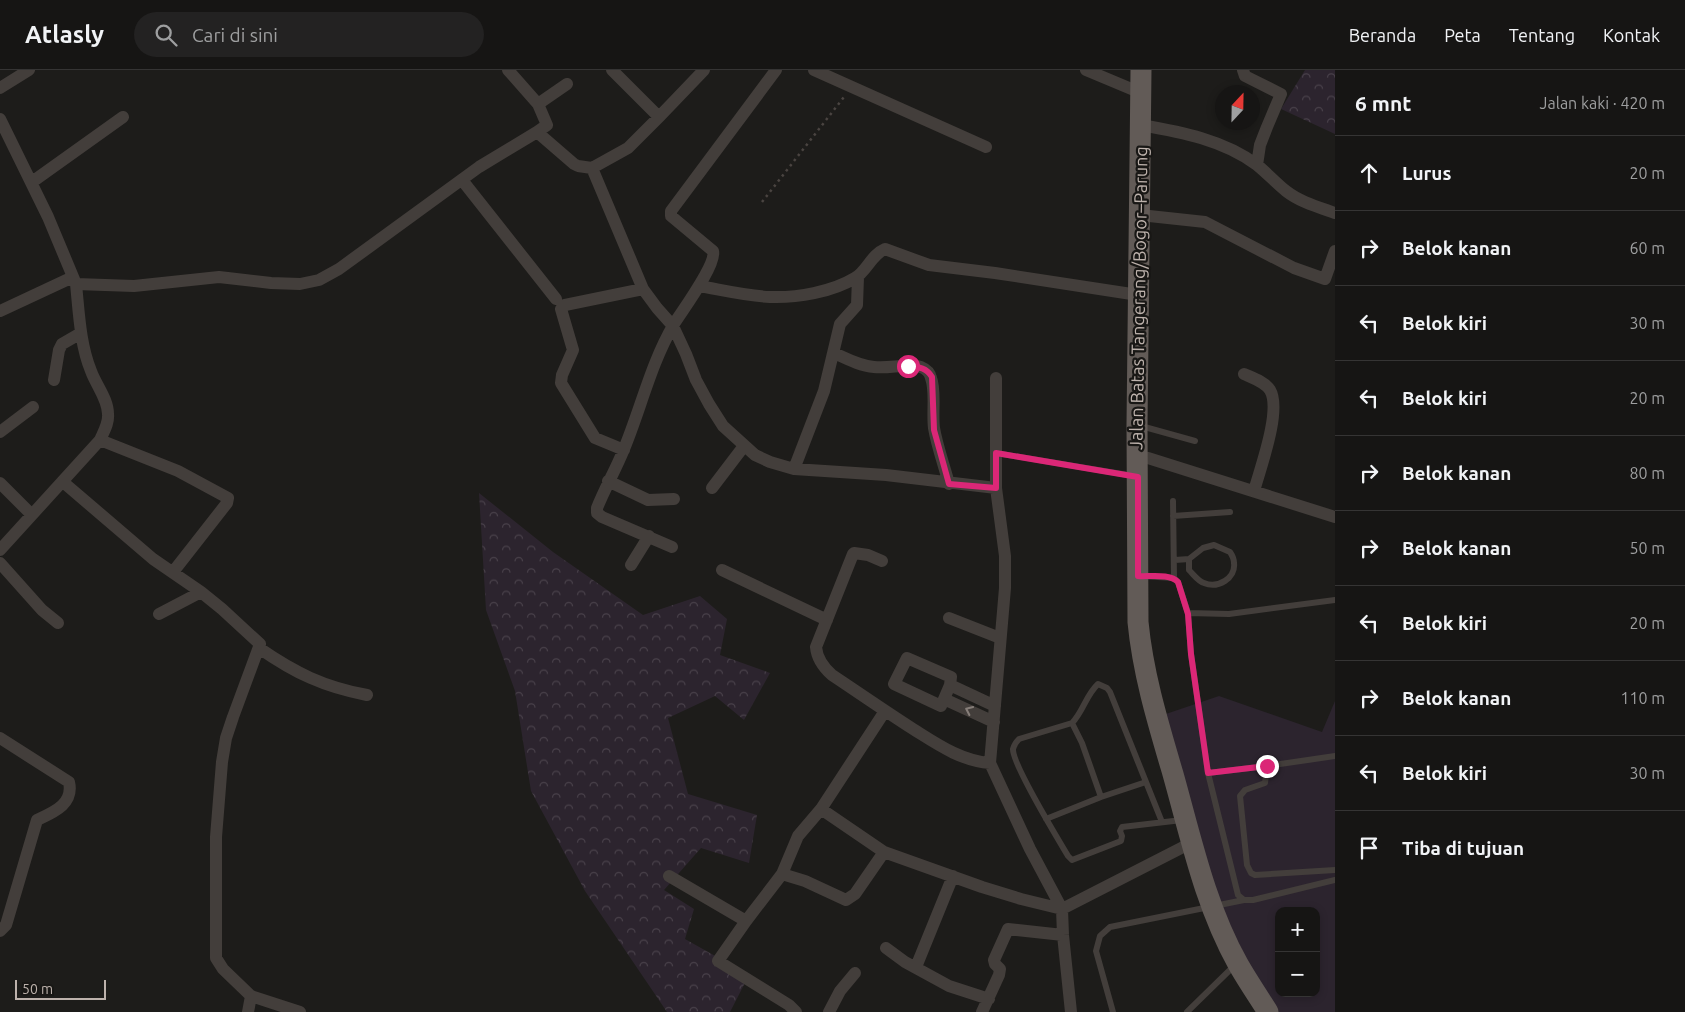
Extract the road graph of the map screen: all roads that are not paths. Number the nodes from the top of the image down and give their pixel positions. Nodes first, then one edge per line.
1 (29, 70) edge
2 (508, 70) edge
3 (612, 70) edge
4 (704, 70) edge
5 (776, 70) edge
6 (814, 70) edge
7 (1086, 70) edge
8 (1141, 70) edge
9 (1243, 70) edge
10 (567, 84) dead end
11 (0, 88) edge
12 (1141, 93) junction
13 (538, 104) junction
14 (123, 117) dead end
15 (659, 118) junction
16 (0, 119) edge
17 (1141, 125) junction
18 (537, 132) junction
19 (986, 147) dead end
20 (1257, 165) junction
21 (592, 168) junction
22 (462, 180) junction
23 (32, 182) junction
24 (1335, 213) edge
25 (1140, 215) junction
26 (1335, 251) edge
27 (858, 277) junction
28 (75, 280) junction
29 (699, 286) junction
30 (643, 289) junction
31 (1138, 295) junction
32 (556, 299) dead end
33 (0, 311) edge
34 (673, 326) junction
35 (81, 333) junction
36 (834, 353) junction
37 (1244, 374) dead end
38 (996, 378) dead end
39 (54, 380) dead end
40 (32, 407) dead end
41 (1137, 425) junction
42 (0, 432) edge
43 (100, 440) junction
44 (1195, 441) dead end
45 (744, 446) junction
46 (624, 450) junction
47 (996, 453) junction
48 (1138, 467) junction
49 (794, 469) junction
50 (64, 482) junction
51 (608, 482) junction
52 (0, 483) edge
53 (949, 484) junction
54 (712, 488) dead end
55 (996, 488) junction
56 (1254, 491) junction
57 (674, 499) dead end
58 (1173, 501) dead end
59 (1230, 512) dead end
60 (31, 514) junction
61 (1173, 516) junction
62 (1335, 517) edge
63 (649, 536) junction
64 (672, 547) dead end
65 (0, 550) edge
66 (882, 560) dead end
67 (1175, 560) junction
68 (1189, 560) junction
69 (0, 563) edge
70 (631, 565) dead end
71 (722, 570) dead end
72 (173, 572) junction
73 (1138, 576) junction
74 (1174, 578) junction
75 (201, 592) junction
76 (1335, 600) edge
77 (160, 614) dead end
78 (1188, 614) junction
79 (950, 618) dead end
80 (827, 620) junction
81 (58, 623) dead end
82 (1000, 638) junction
83 (259, 648) junction
84 (950, 685) junction
85 (367, 695) dead end
86 (944, 699) junction
87 (995, 706) junction
88 (885, 711) junction
89 (994, 722) junction
90 (1072, 723) junction
91 (0, 738) edge
92 (1335, 756) edge
93 (990, 763) junction
94 (1267, 766) junction
95 (1208, 773) junction
96 (1146, 782) junction
97 (1101, 796) junction
98 (821, 809) junction
99 (1046, 819) junction
100 (1185, 819) junction
101 (1162, 822) junction
102 (1191, 843) junction
103 (884, 852) junction
104 (1335, 870) edge
105 (782, 874) junction
106 (669, 876) dead end
107 (954, 876) junction
108 (1335, 880) edge
109 (1244, 900) junction
110 (1212, 907) junction
111 (1062, 909) junction
112 (746, 921) junction
113 (0, 931) edge
114 (1063, 935) junction
115 (886, 948) dead end
116 (1237, 963) junction
117 (916, 968) junction
118 (855, 973) dead end
119 (251, 996) junction
120 (989, 999) junction
121 (248, 1012) edge
122 (300, 1012) edge
123 (796, 1012) edge
124 (829, 1012) edge
125 (982, 1012) edge
126 (1071, 1012) edge
127 (1113, 1012) edge
128 (1187, 1012) edge
129 (1268, 1012) edge

1 - 11 street
2 - 13 street
3 - 15 street
4 - 15 street
5 - 29 street
6 - 19 street
7 - 12 street
8 - 12 main road, Jalan Batas Tangerang/Bogor–Parung
9 - 20 street
10 - 13 street
12 - 17 main road, Jalan Batas Tangerang/Bogor–Parung
13 - 18 street
14 - 23 street
15 - 21 street
16 - 23 street
17 - 20 street
17 - 25 main road, Jalan Batas Tangerang/Bogor–Parung
18 - 21 street
18 - 22 street
20 - 24 street
21 - 30 street
22 - 28 street
22 - 32 street
23 - 28 street
25 - 26 street
25 - 31 main road, Jalan Batas Tangerang/Bogor–Parung
27 - 29 street
27 - 31 street
27 - 36 street
28 - 33 street
28 - 35 street
29 - 34 street
30 - 34 street
30 - 46 street
31 - 41 main road, Jalan Batas Tangerang/Bogor–Parung
34 - 45 street
34 - 46 street
35 - 39 street
35 - 43 street
36 - 49 street
36 - 53 street
37 - 56 street
38 - 47 street
40 - 42 street
41 - 44 lane
41 - 48 main road, Jalan Batas Tangerang/Bogor–Parung
43 - 50 street
43 - 72 street
45 - 49 street
45 - 54 street
46 - 51 street
47 - 48 lane
47 - 55 street
48 - 56 street
48 - 73 main road, Jalan Batas Tangerang/Bogor–Parung
49 - 53 street
50 - 60 street
50 - 72 street
51 - 57 street
51 - 63 street
52 - 60 street
53 - 55 street
55 - 82 street
56 - 62 street
58 - 61 lane
59 - 61 lane
60 - 65 street
61 - 67 lane
63 - 64 street
63 - 70 street
66 - 80 street
67 - 68 lane
67 - 74 lane
68 - 68 lane
69 - 81 street
71 - 80 street
72 - 75 street
73 - 74 lane
73 - 100 main road, Jalan Batas Tangerang/Bogor–Parung
74 - 78 lane
75 - 77 street
75 - 83 street
76 - 78 lane
78 - 95 lane
79 - 82 street
80 - 88 street
82 - 87 street
83 - 85 street
83 - 119 street
84 - 86 street
84 - 86 street
84 - 87 street
89 -> 86 street
87 - 89 street
88 - 93 street
88 - 98 street
89 - 93 street
90 - 96 lane
90 - 97 lane
90 - 99 lane
91 - 113 street
92 - 94 lane
93 - 111 street
94 - 95 lane
94 - 104 lane
95 - 109 lane
96 - 97 lane
96 - 101 lane
97 - 99 lane
98 - 103 street
98 - 105 street
99 - 101 lane
100 - 101 lane
100 - 102 main road, Jalan Batas Tangerang/Bogor–Parung
102 - 110 main road, Jalan Batas Tangerang/Bogor–Parung
102 - 111 street
103 - 105 street
103 - 107 street
105 - 112 street
106 - 112 street
107 - 111 street
107 - 117 street
108 - 109 lane
109 - 110 lane
110 - 116 main road, Jalan Batas Tangerang/Bogor–Parung
110 - 127 lane
111 - 114 street
112 - 123 street
114 - 120 street
114 - 126 street
115 - 117 street
116 - 128 lane
116 - 129 main road, Jalan Batas Tangerang/Bogor–Parung
117 - 120 street
118 - 124 street
119 - 121 street
119 - 122 street
120 - 125 street

